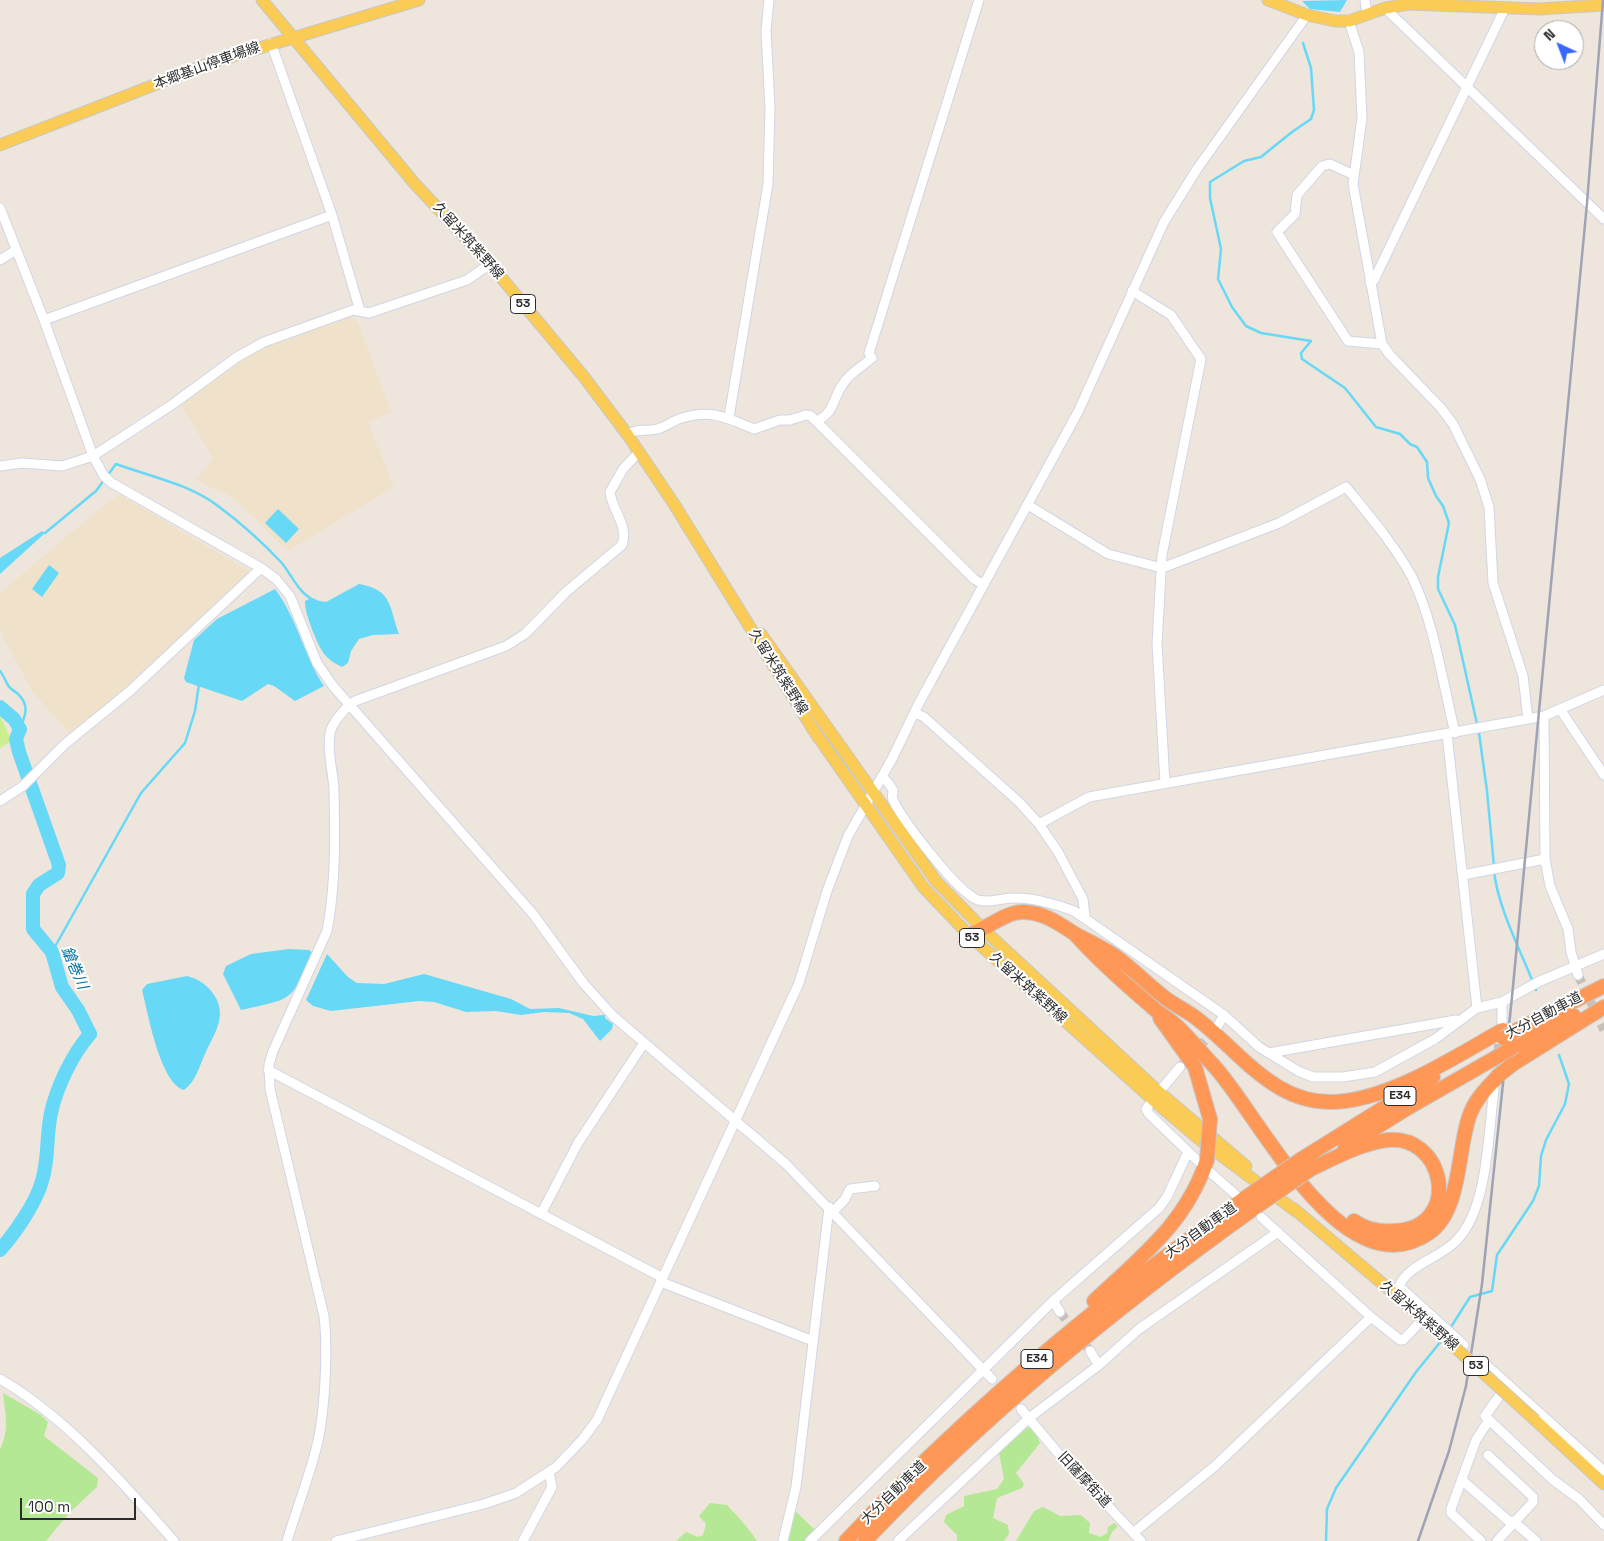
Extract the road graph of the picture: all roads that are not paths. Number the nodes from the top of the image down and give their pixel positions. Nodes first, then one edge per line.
1 (262, 0) edge
2 (419, 0) edge
3 (769, 0) edge
4 (979, 0) edge
5 (1268, 0) edge
6 (1365, 0) edge
7 (1604, 5) edge
8 (1385, 8) junction
9 (1505, 8) junction
10 (1367, 14) junction
11 (1307, 16) junction
12 (1349, 21) junction
13 (292, 37) junction
14 (271, 43) junction
15 (1468, 87) junction
16 (0, 144) edge
17 (1352, 174) junction
18 (0, 208) edge
19 (332, 215) junction
20 (1604, 220) edge
21 (16, 250) junction
22 (0, 260) edge
23 (490, 264) junction
24 (1370, 283) junction
25 (1132, 291) junction
26 (360, 310) junction
27 (44, 320) junction
28 (1382, 344) junction
29 (729, 417) junction
30 (817, 421) junction
31 (627, 434) junction
32 (639, 452) junction
33 (93, 456) junction
34 (0, 466) edge
35 (1028, 505) junction
36 (261, 568) junction
37 (1162, 568) junction
38 (984, 585) junction
39 (727, 592) junction
40 (1604, 690) edge
41 (349, 705) junction
42 (1560, 709) junction
43 (915, 713) junction
44 (1544, 716) junction
45 (1528, 719) junction
46 (1451, 733) junction
47 (1604, 774) edge
48 (882, 776) junction
49 (1165, 783) junction
50 (872, 794) junction
51 (0, 801) edge
52 (865, 805) junction
53 (1039, 824) junction
54 (1545, 859) junction
55 (1462, 875) junction
56 (1085, 917) junction
57 (984, 930) junction
58 (1074, 933) junction
59 (969, 935) junction
60 (1604, 954) edge
61 (1575, 965) junction
62 (1578, 975) tunnel mouth
63 (1604, 986) edge
64 (1165, 998) junction
65 (1604, 1000) edge
66 (1502, 1002) junction
67 (1604, 1007) edge
68 (1477, 1008) junction
69 (1156, 1011) junction
70 (1224, 1016) junction
71 (1459, 1020) junction
72 (1216, 1029) tunnel mouth
73 (1508, 1029) junction
74 (644, 1043) junction
75 (1269, 1053) junction
76 (1180, 1067) tunnel mouth
77 (268, 1070) junction
78 (1494, 1090) tunnel mouth
79 (1156, 1096) junction
80 (735, 1121) junction
81 (1188, 1152) junction
82 (1205, 1165) junction
83 (1306, 1165) junction
84 (875, 1186) dead end
85 (1250, 1204) junction
86 (831, 1209) junction
87 (541, 1214) junction
88 (1278, 1232) junction
89 (662, 1280) junction
90 (1053, 1301) junction
91 (1060, 1312) tunnel mouth
92 (1429, 1313) junction
93 (1371, 1317) junction
94 (813, 1341) junction
95 (1464, 1345) dead end
96 (1090, 1351) tunnel mouth
97 (1481, 1360) dead end
98 (1099, 1365) junction
99 (984, 1371) junction
100 (0, 1379) edge
101 (992, 1379) dead end
102 (1508, 1384) junction
103 (1008, 1385) junction
104 (1020, 1409) dead end
105 (1029, 1418) junction
106 (1489, 1420) junction
107 (1488, 1455) dead end
108 (1604, 1471) edge
109 (549, 1472) junction
110 (1463, 1481) junction
111 (1604, 1484) edge
112 (1512, 1522) junction
113 (1604, 1525) edge
114 (1134, 1532) junction
115 (174, 1541) edge
116 (287, 1541) edge
117 (336, 1541) edge
118 (523, 1541) edge
119 (783, 1541) edge
120 (810, 1541) edge
121 (846, 1541) edge
122 (865, 1541) edge
123 (898, 1541) edge
124 (1141, 1541) edge
125 (1481, 1541) edge
126 (1497, 1541) edge
127 (1536, 1541) edge

1 - 13 main road, 久留米筑紫野線 / 53
2 - 13 main road, 本郷基山停車場線
3 - 29 street
4 - 30 street
5 - 11 main road
6 - 10 street
7 - 9 main road
8 - 9 main road
8 - 10 main road
8 - 15 street
9 - 15 street
10 - 12 main road
11 - 12 main road
11 - 25 street
12 - 17 street
13 - 14 main road, 本郷基山停車場線
13 - 23 main road, 久留米筑紫野線 / 53
14 - 16 main road, 本郷基山停車場線
14 - 19 street
15 - 20 street
15 - 24 street
17 - 24 street
17 - 28 street
18 - 21 street
19 - 26 street
19 - 27 street
21 - 22 street
21 - 27 street
23 - 26 street
23 - 31 main road, 久留米筑紫野線 / 53
24 - 28 street
25 - 35 street
25 - 37 street
26 - 33 street
27 - 33 street
28 - 45 street
29 - 30 street
29 - 31 street
30 - 38 street
31 - 32 main road, 久留米筑紫野線 / 53
32 - 39 main road, 久留米筑紫野線 / 53
32 - 41 street
33 - 34 street
33 - 36 street
35 - 37 street
35 - 38 street
36 - 41 street
36 - 51 street
37 - 46 street
37 - 49 street
38 - 43 street
39 - 50 main road, 久留米筑紫野線 / 53
39 - 52 main road, 久留米筑紫野線 / 53
40 - 42 street
41 - 74 street
41 - 77 street
42 - 44 street
42 - 47 street
43 - 48 street
43 - 53 street
44 - 45 street
44 - 54 street
45 - 46 street
46 - 49 street
46 - 55 street
48 - 50 street
48 - 56 street
49 - 53 street
50 - 52 street
50 - 57 main road, 久留米筑紫野線 / 53
52 - 59 main road, 久留米筑紫野線 / 53
52 - 80 street
53 - 56 street
54 - 55 street
54 - 61 street
55 - 68 street
56 - 70 street
57 - 58 highway
57 - 59 highway
57 - 79 main road, 久留米筑紫野線 / 53
58 - 64 highway
58 - 69 highway
59 - 79 main road, 久留米筑紫野線 / 53
60 - 61 street
61 - 62 street
61 - 66 street
63 - 73 highway, 大分自動車道 / E34
64 - 73 highway
64 - 83 highway
65 - 83 highway, 大分自動車道 / E34, bridge
66 - 68 street
66 - 73 street
67 - 69 highway, bridge
68 - 71 street
69 - 82 highway, bridge
70 - 72 street
70 - 75 street
71 - 75 street
71 - 75 street
73 - 83 highway, 大分自動車道 / E34
74 - 80 street
74 - 87 street
76 - 79 street
77 - 87 street
77 - 116 street
78 - 92 street
79 - 81 street
79 - 111 main road, 久留米筑紫野線 / 53, bridge
80 - 86 street
80 - 89 street
81 - 82 street
81 - 90 street
82 - 85 street
82 - 103 highway
83 - 85 highway, 大分自動車道 / E34, bridge
84 - 86 street
85 - 88 street
85 - 103 highway, 大分自動車道 / E34
85 - 122 highway, 大分自動車道 / E34
86 - 94 street
86 - 99 street
87 - 89 street
88 - 93 street
88 - 98 street
89 - 94 street
89 - 109 street
90 - 91 street
90 - 99 street
92 - 93 street
92 - 95 street
93 - 114 street
94 - 119 street
96 - 98 street
97 - 102 street
98 - 105 street
99 - 101 street
99 - 120 street
100 - 115 street
102 - 106 street
102 - 108 street
103 - 121 highway, 大分自動車道 / E34
104 - 105 street, 旧薩摩街道
105 - 114 street, 旧薩摩街道
105 - 123 street
106 - 110 street
106 - 113 street
107 - 112 street
109 - 117 street
109 - 118 street
110 - 112 street
110 - 125 street
112 - 126 street
112 - 127 street
114 - 124 street, 旧薩摩街道

